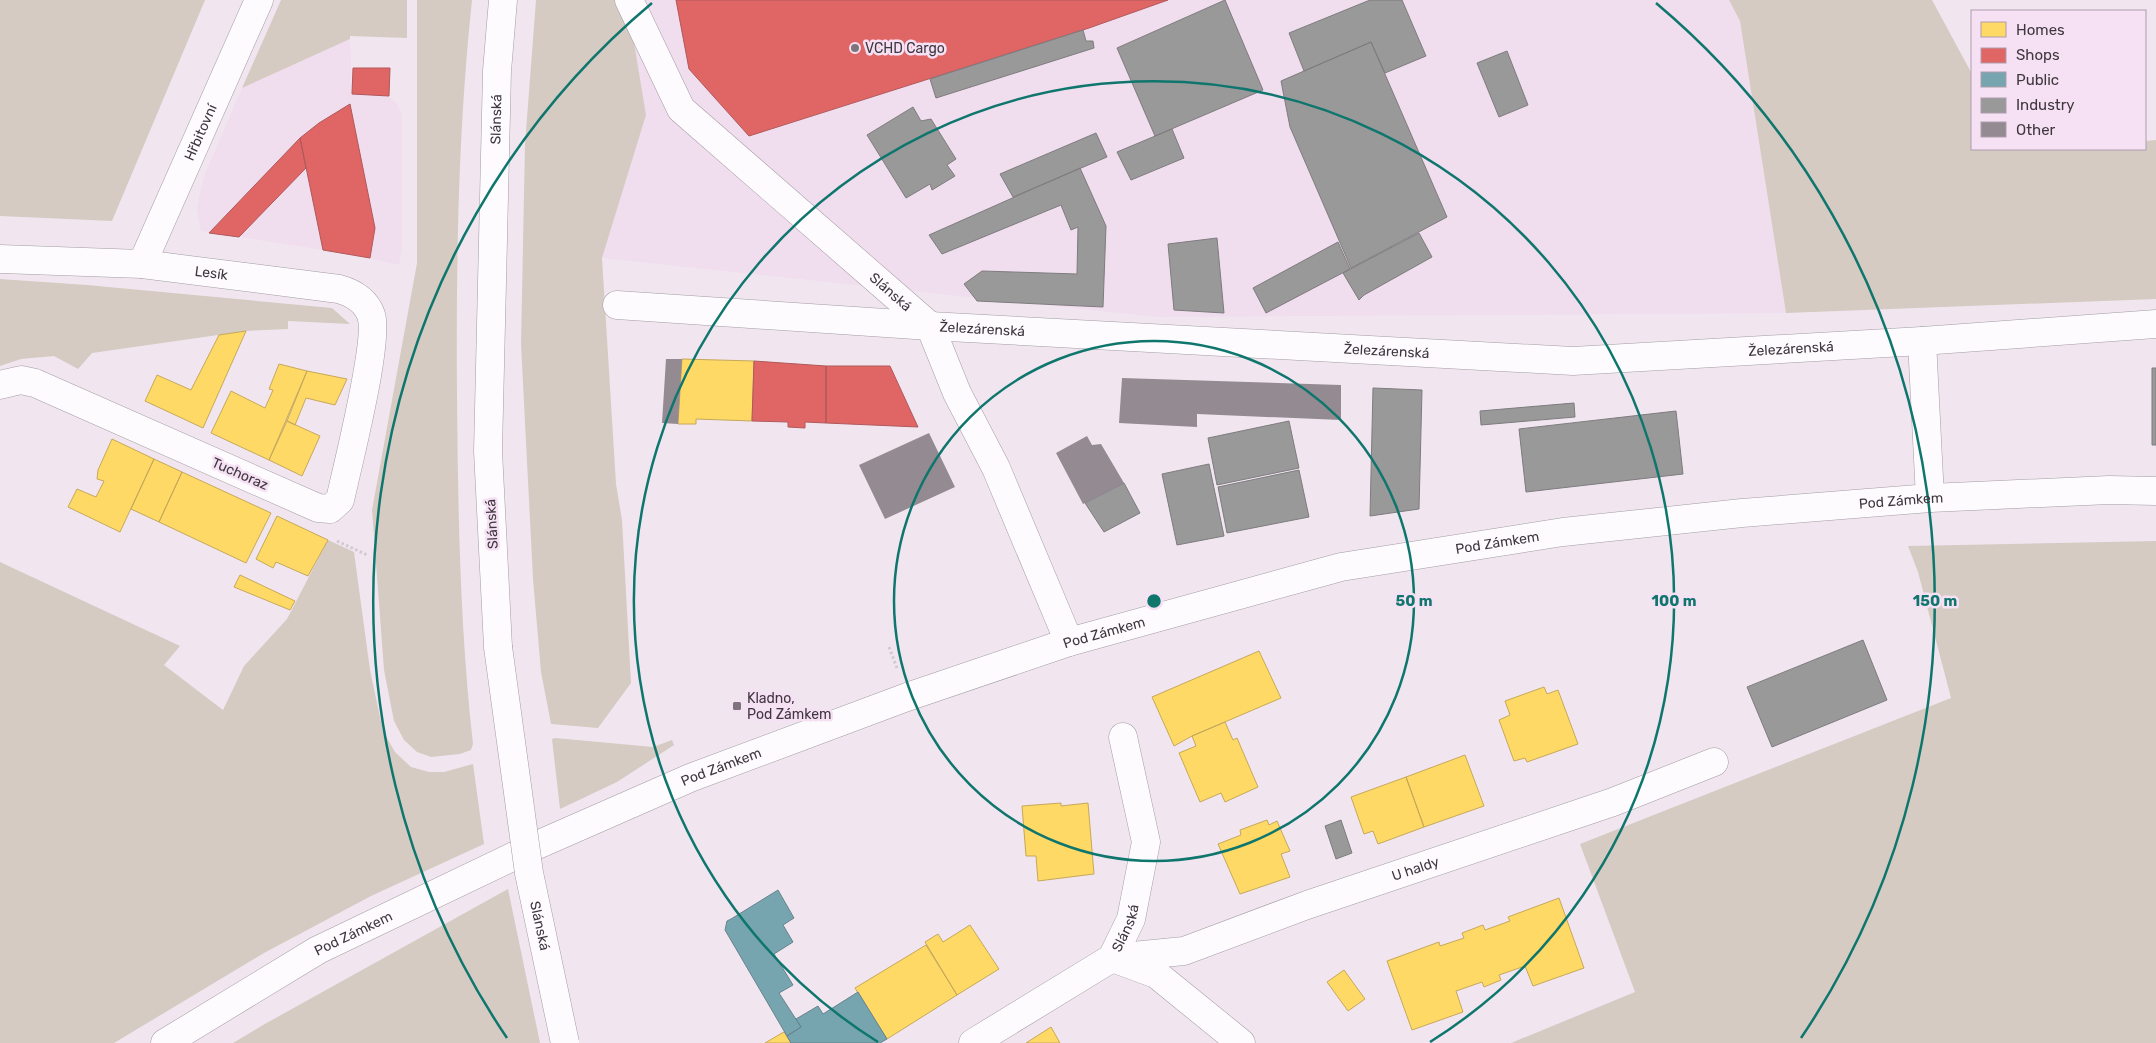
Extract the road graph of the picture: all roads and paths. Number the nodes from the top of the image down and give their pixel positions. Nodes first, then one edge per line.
1 (259, 0) edge
2 (502, 0) edge
3 (629, 0) edge
4 (0, 259) edge
5 (142, 264) junction
6 (617, 305) dead end
7 (2156, 324) edge
8 (930, 326) junction
9 (1922, 341) junction
10 (370, 355) joint
11 (0, 385) edge
12 (2156, 491) edge
13 (1930, 498) junction
14 (1069, 642) junction
15 (1123, 737) dead end
16 (1714, 762) dead end
17 (1112, 958) junction
18 (173, 1039) edge
19 (565, 1043) edge
20 (973, 1043) edge
21 (1242, 1043) edge

1 - 5 street, Hřbitovní
2 - 19 street, Slánská, bridge
3 - 8 street, Slánská
4 - 5 street, Lesík
5 - 10 street, Lesík
6 - 8 street, Železárenská
7 - 9 street, Železárenská
8 - 9 street, Železárenská
8 - 14 street, Slánská
9 - 13 street
10 - 11 street, Tuchoraz
12 - 13 street, Pod Zámkem
13 - 14 street, Pod Zámkem
14 - 18 street, Pod Zámkem
15 - 17 street, Slánská
16 - 17 street, U haldy
17 - 20 street, Slánská
17 - 21 street

